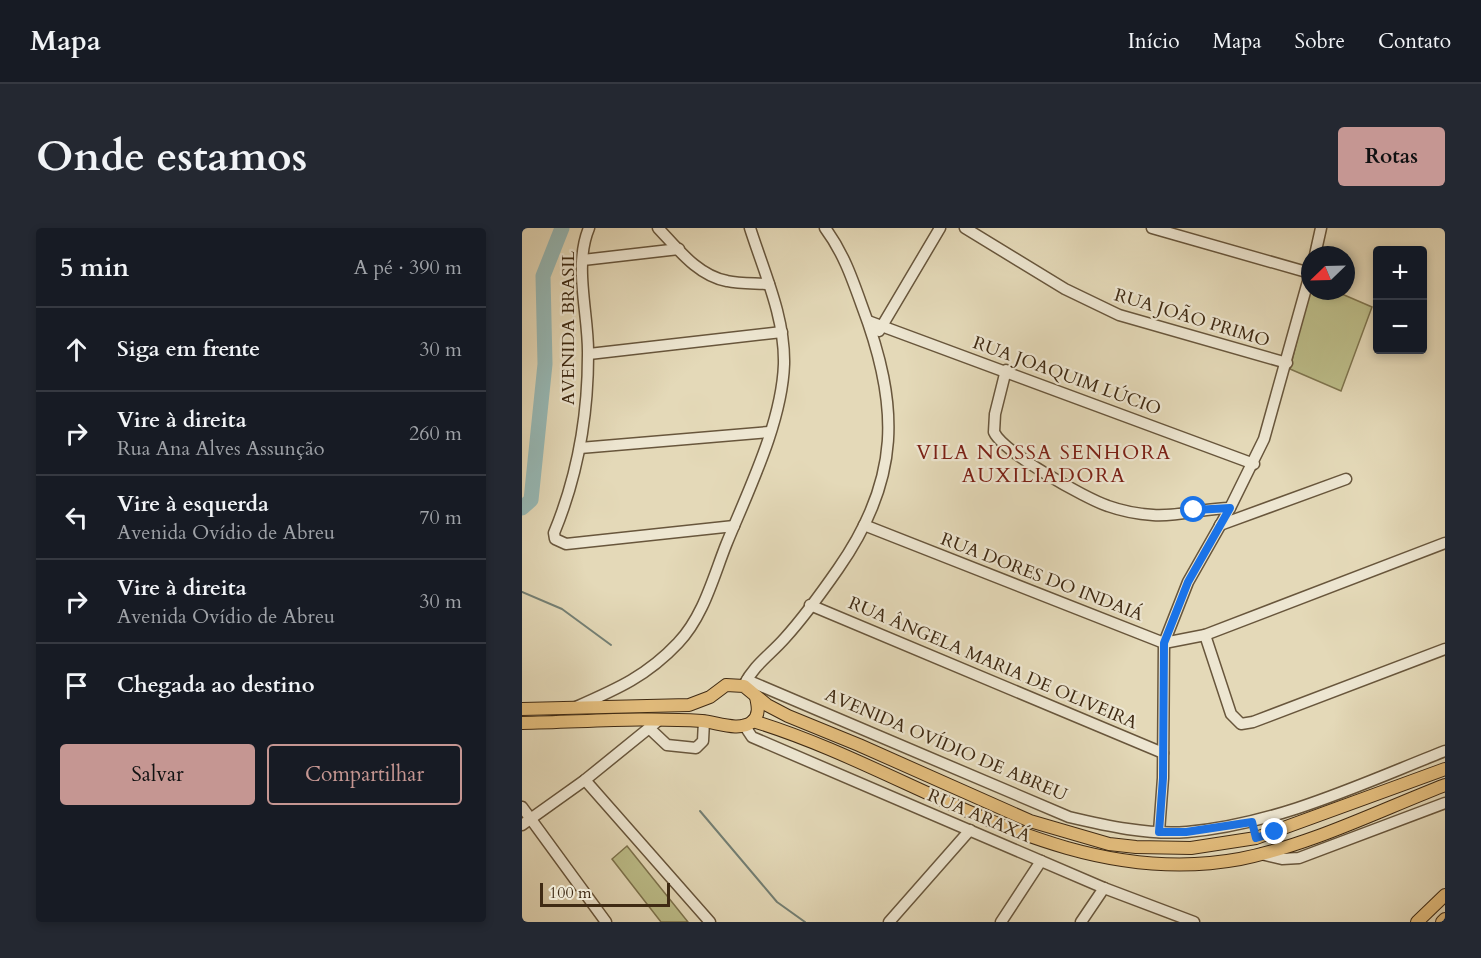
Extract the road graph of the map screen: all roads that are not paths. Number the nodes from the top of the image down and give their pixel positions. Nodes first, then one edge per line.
1 (589, 228) edge
2 (658, 228) edge
3 (750, 228) edge
4 (825, 228) edge
5 (940, 228) edge
6 (965, 228) edge
7 (1152, 228) edge
8 (1322, 228) edge
9 (1317, 246) edge
10 (679, 249) junction
11 (583, 260) junction
12 (1301, 270) edge
13 (769, 284) junction
14 (1303, 300) edge
15 (868, 321) junction
16 (882, 326) junction
17 (782, 332) junction
18 (874, 339) junction
19 (588, 354) junction
20 (1287, 363) junction
21 (1006, 370) junction
22 (769, 432) junction
23 (580, 448) junction
24 (1254, 464) junction
25 (1346, 479) dead end
26 (1230, 508) junction
27 (864, 525) junction
28 (1219, 525) junction
29 (734, 526) junction
30 (1445, 543) edge
31 (810, 604) junction
32 (1205, 635) junction
33 (1164, 643) junction
34 (1445, 649) edge
35 (745, 683) junction
36 (710, 697) junction
37 (756, 697) junction
38 (574, 707) junction
39 (522, 709) edge
40 (659, 720) junction
41 (704, 721) junction
42 (522, 723) edge
43 (748, 723) junction
44 (721, 724) junction
45 (649, 728) junction
46 (1445, 751) edge
47 (1163, 753) junction
48 (1445, 769) edge
49 (585, 780) junction
50 (1445, 785) edge
51 (1355, 803) junction
52 (1445, 803) edge
53 (522, 807) edge
54 (1360, 818) junction
55 (526, 822) edge
56 (1252, 822) junction
57 (970, 830) junction
58 (1159, 832) junction
59 (1256, 838) junction
60 (1260, 854) junction
61 (1041, 861) junction
62 (1104, 888) junction
63 (1445, 895) edge
64 (1445, 919) edge
65 (606, 922) edge
66 (710, 922) edge
67 (889, 922) edge
68 (1001, 922) edge
69 (1082, 922) edge
70 (1194, 922) edge
71 (1417, 922) edge
72 (1442, 922) edge

1 - 11 street, AVENIDA BRASIL
2 - 10 street
3 - 13 street
4 - 15 street
5 - 16 street
6 - 20 street, RUA JOÃO PRIMO
7 - 12 street
8 - 9 street
10 - 11 street
10 - 13 street
11 - 19 street, AVENIDA BRASIL
13 - 17 street
14 - 20 street
15 - 16 street, RUA JOAQUIM LÚCIO
15 - 18 street
16 - 18 street
16 - 21 street, RUA JOAQUIM LÚCIO
17 - 19 street
17 - 22 street
18 - 27 street
19 - 23 street, AVENIDA BRASIL
20 - 24 street
21 - 24 street, RUA JOAQUIM LÚCIO
21 - 26 street
22 - 23 street
22 - 29 street
23 - 29 street, AVENIDA BRASIL
24 - 26 street
25 - 28 street
26 - 28 street
27 - 31 street
27 - 33 street, RUA DORES DO INDAIÁ
28 - 33 street
29 - 38 street
30 - 32 street
31 - 35 street
31 - 47 street, RUA ÂNGELA MARIA DE OLIVEIRA
32 - 33 street
32 - 34 street
33 - 47 street
35 - 36 main road
35 - 37 main road
35 - 58 street, AVENIDA OVÍDIO DE ABREU
36 - 38 main road
36 - 44 main road
37 - 43 main road
37 - 59 main road, AVENIDA OVÍDIO DE ABREU
38 - 39 main road
40 - 41 main road
40 - 42 main road
40 - 45 street
41 - 44 main road
41 - 45 street
43 - 44 main road
43 - 57 street, RUA ARAXÁ
43 - 60 main road
45 - 49 street
46 - 56 street, AVENIDA OVÍDIO DE ABREU
47 - 58 street
48 - 51 main road, AVENIDA OVÍDIO DE ABREU
49 - 55 street
49 - 66 street
50 - 54 main road
51 - 54 main road
51 - 59 main road, AVENIDA OVÍDIO DE ABREU
52 - 60 street
53 - 55 street
54 - 60 main road
55 - 65 street
56 - 58 street, AVENIDA OVÍDIO DE ABREU
56 - 59 street
57 - 61 street, RUA ARAXÁ
57 - 67 street
61 - 62 street, RUA ARAXÁ
61 - 68 street
62 - 69 street
62 - 70 street, RUA ARAXÁ
63 - 71 main road
64 - 72 main road

